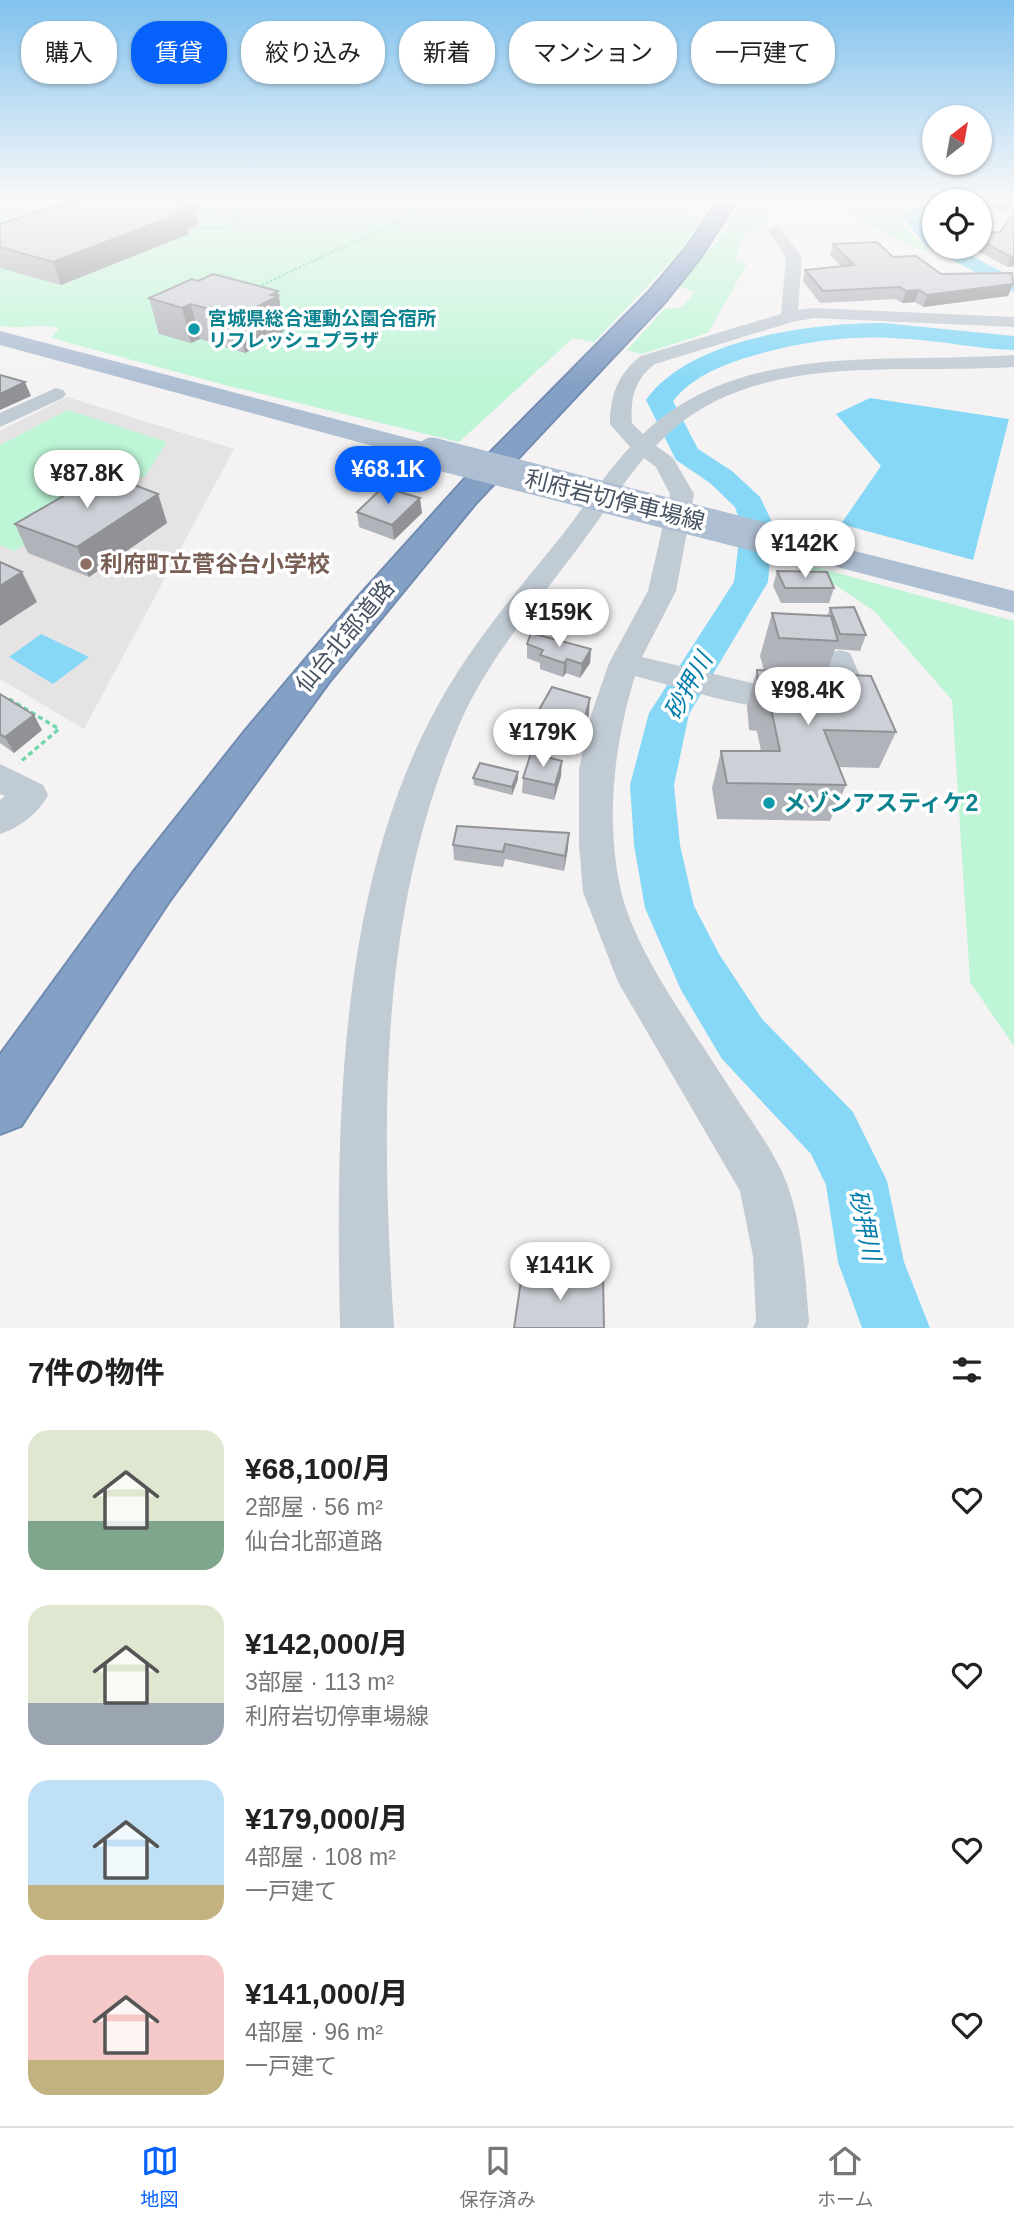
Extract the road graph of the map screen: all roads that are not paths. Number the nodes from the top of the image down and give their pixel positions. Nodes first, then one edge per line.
1 (688, 261) edge
2 (794, 261) edge
3 (789, 317) junction
4 (1014, 322) edge
5 (0, 338) edge
6 (0, 350) edge
7 (1014, 361) edge
8 (22, 384) edge
9 (0, 421) edge
10 (338, 430) junction
11 (646, 442) junction
12 (1014, 602) edge
13 (840, 660) dead end
14 (637, 666) junction
15 (0, 777) edge
16 (0, 820) edge
17 (0, 1105) edge
18 (368, 1328) edge
19 (780, 1328) edge

1 - 17 highway, 仙台北部道路
2 - 3 street
3 - 4 street
3 - 11 street
5 - 10 main road, 利府岩切停車場線
6 - 10 main road, 利府岩切停車場線
7 - 11 street
8 - 9 street
10 - 12 main road, 利府岩切停車場線, bridge
11 - 14 street
11 - 18 street
13 - 14 street
14 - 19 street
15 - 16 street

